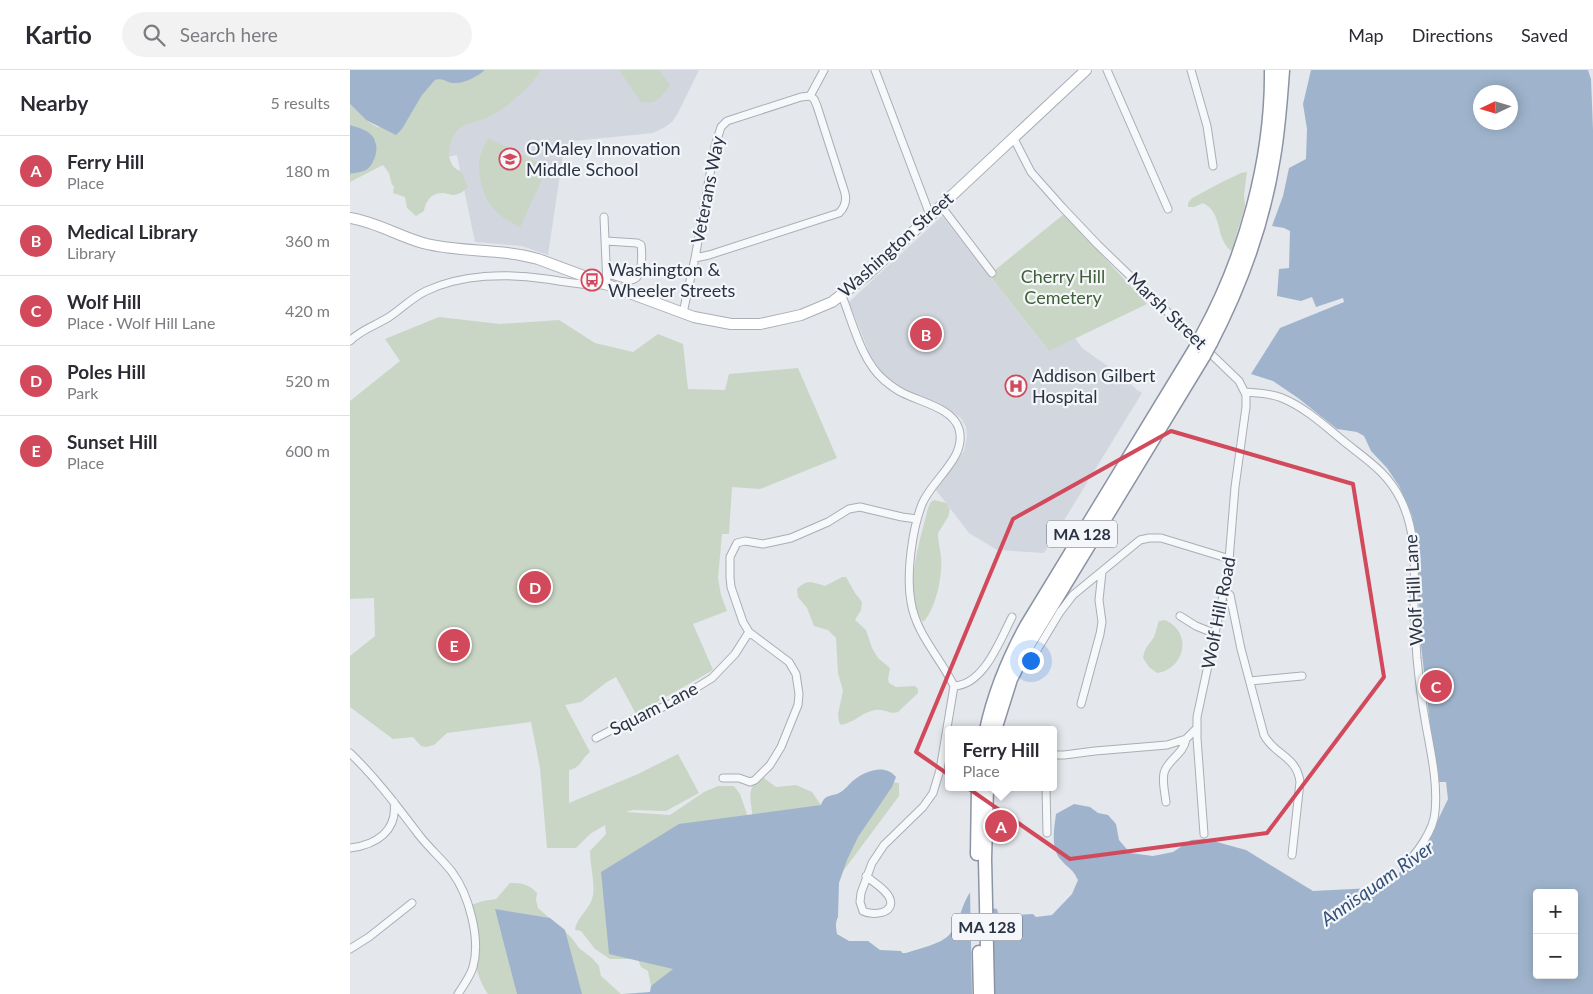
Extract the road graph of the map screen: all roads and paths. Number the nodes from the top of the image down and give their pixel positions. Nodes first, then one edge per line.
1 (824, 70) edge
2 (875, 70) edge
3 (1086, 70) edge
4 (1107, 70) edge
5 (1191, 70) edge
6 (1271, 70) edge
7 (1283, 70) edge
8 (810, 96) junction
9 (1012, 137) junction
10 (1213, 166) dead end
11 (941, 206) junction
12 (1168, 209) dead end
13 (930, 216) junction
14 (604, 217) dead end
15 (350, 218) edge
16 (606, 241) junction
17 (695, 258) junction
18 (992, 273) dead end
19 (607, 274) junction
20 (607, 285) junction
21 (842, 296) junction
22 (683, 313) junction
23 (1206, 339) junction
24 (350, 341) edge
25 (1200, 352) junction
26 (1245, 392) junction
27 (917, 519) junction
28 (1230, 559) junction
29 (1102, 572) junction
30 (1225, 591) junction
31 (1180, 616) dead end
32 (1012, 617) dead end
33 (749, 632) junction
34 (1216, 634) junction
35 (1034, 655) dead end
36 (1302, 676) dead end
37 (1250, 681) junction
38 (954, 686) junction
39 (1081, 704) dead end
40 (947, 726) edge
41 (987, 726) edge
42 (996, 726) edge
43 (1197, 728) junction
44 (596, 738) dead end
45 (1186, 739) junction
46 (945, 740) edge
47 (350, 753) edge
48 (1057, 755) edge
49 (723, 778) dead end
50 (978, 791) edge
51 (987, 791) edge
52 (1046, 791) edge
53 (394, 802) junction
54 (1166, 802) dead end
55 (1047, 833) dead end
56 (1204, 834) dead end
57 (350, 848) edge
58 (1292, 856) dead end
59 (981, 859) junction
60 (1402, 866) dead end
61 (866, 876) junction
62 (412, 903) dead end
63 (350, 949) edge
64 (458, 994) edge
65 (980, 994) edge
66 (988, 994) edge

1 - 8 street
2 - 13 street
3 - 9 main road, Washington Street
4 - 12 street
5 - 10 street
6 - 23 highway, MA 128
7 - 23 highway, MA 128
8 - 17 street, Veterans Way
8 - 17 street
9 - 11 main road, Washington Street
9 - 26 street, Marsh Street
11 - 13 main road, Washington Street
11 - 18 street
13 - 21 main road, Washington Street
14 - 16 street
15 - 20 main road, Washington Street
16 - 19 street
16 - 19 street
17 - 22 street
19 - 20 street
20 - 22 main road, Washington Street
20 - 24 street
21 - 22 main road, Washington Street
21 - 27 street
23 - 25 highway, MA 128, bridge
25 - 41 highway, MA 128
25 - 42 highway, MA 128
26 - 28 street, Wolf Hill Road
26 - 60 street, Wolf Hill Lane
27 - 33 street
27 - 38 street
28 - 29 street
28 - 30 street, Wolf Hill Road
29 - 35 street
29 - 39 street
30 - 34 street, Wolf Hill Road
30 - 37 street
31 - 34 street
32 - 38 street
33 - 44 street, Squam Lane
33 - 49 street
34 - 43 street, Wolf Hill Road
36 - 37 street
37 - 58 street
38 - 40 street
43 - 45 street
43 - 56 street, Wolf Hill Road
45 - 48 street
45 - 54 street
46 - 61 street
47 - 53 street
50 - 59 highway, MA 128
51 - 59 highway, MA 128
52 - 55 street
53 - 57 street
53 - 64 street
59 - 65 highway, MA 128
59 - 66 highway, MA 128
61 - 61 street
62 - 63 street

